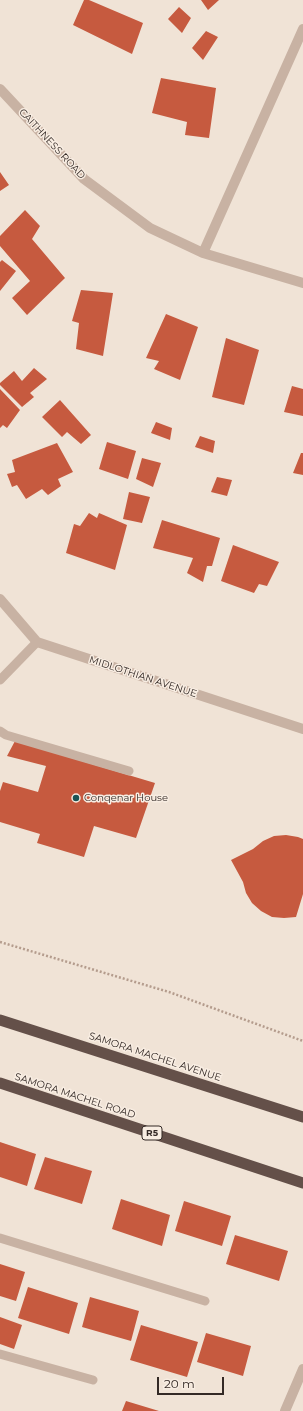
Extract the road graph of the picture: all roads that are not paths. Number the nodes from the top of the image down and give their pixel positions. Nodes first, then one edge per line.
1 (303, 29) edge
2 (0, 89) edge
3 (203, 253) junction
4 (303, 283) edge
5 (0, 599) edge
6 (37, 642) junction
7 (0, 680) edge
8 (303, 729) edge
9 (0, 731) edge
10 (128, 770) dead end
11 (0, 1020) edge
12 (0, 1083) edge
13 (303, 1117) edge
14 (303, 1183) edge
15 (0, 1238) edge
16 (205, 1301) dead end
17 (0, 1354) edge
18 (303, 1369) edge
19 (93, 1380) dead end
20 (285, 1411) edge

1 - 3 street
2 - 3 street, CAITHNESS ROAD
3 - 4 street, CAITHNESS ROAD
5 - 6 street
6 - 7 lane
6 - 8 street, MIDLOTHIAN AVENUE
9 - 10 lane
11 - 13 highway, SAMORA MACHEL AVENUE
12 - 14 highway, SAMORA MACHEL ROAD / R5
15 - 16 lane
17 - 19 lane
18 - 20 street

